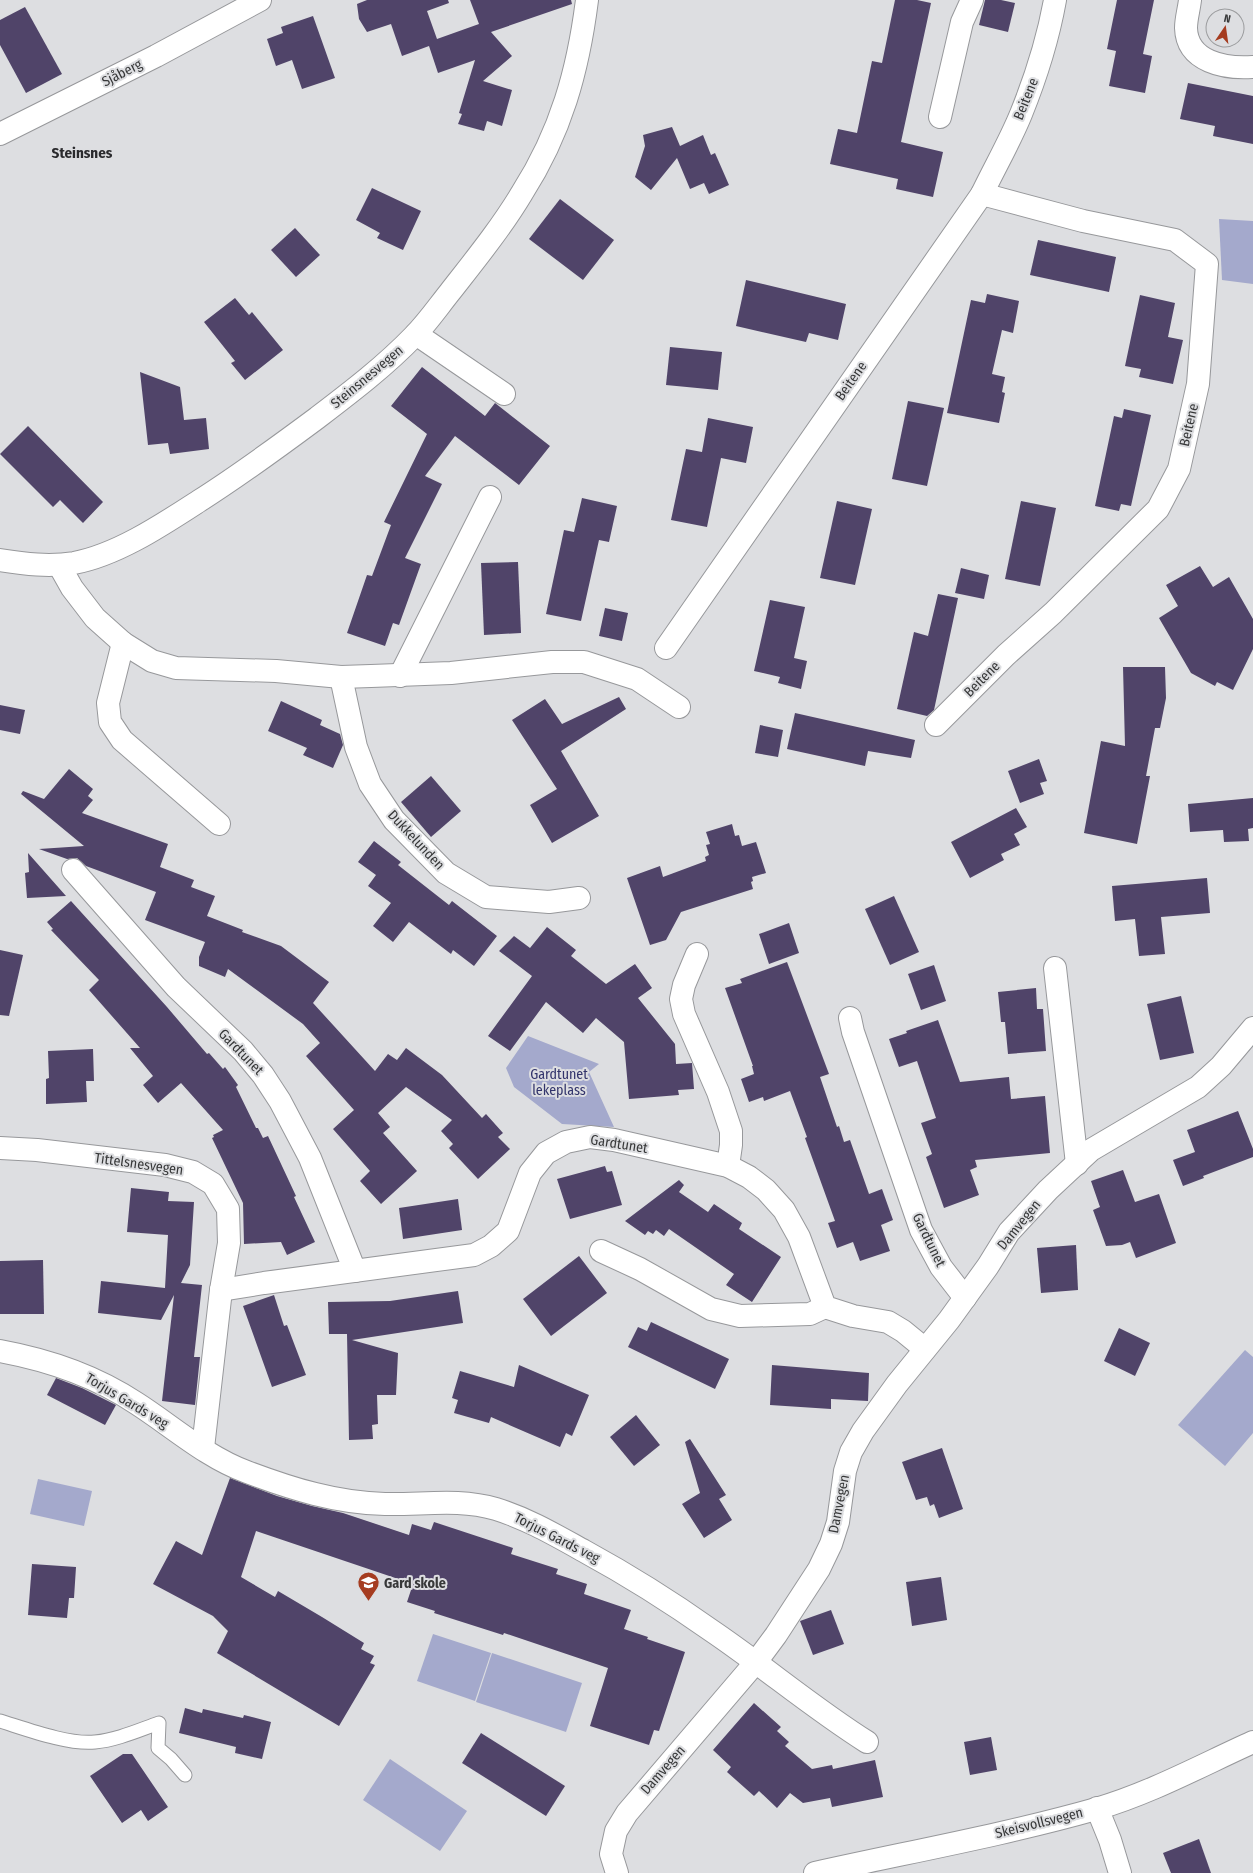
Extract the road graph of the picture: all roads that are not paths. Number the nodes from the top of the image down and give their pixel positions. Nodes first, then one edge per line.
1 (588, 0) edge
2 (972, 0) edge
3 (1055, 0) edge
4 (1190, 0) edge
5 (247, 3) edge
6 (1253, 67) edge
7 (940, 117) dead end
8 (0, 134) edge
9 (982, 194) junction
10 (416, 334) junction
11 (504, 394) dead end
12 (490, 497) dead end
13 (0, 560) edge
14 (59, 565) junction
15 (123, 643) junction
16 (666, 648) dead end
17 (400, 676) junction
18 (341, 677) junction
19 (679, 707) dead end
20 (936, 725) dead end
21 (219, 824) dead end
22 (73, 870) dead end
23 (579, 898) dead end
24 (697, 954) dead end
25 (1056, 968) dead end
26 (850, 1018) dead end
27 (1253, 1028) edge
28 (0, 1148) edge
29 (1077, 1164) junction
30 (728, 1166) junction
31 (601, 1251) dead end
32 (355, 1271) junction
33 (221, 1290) junction
34 (965, 1298) junction
35 (825, 1307) junction
36 (925, 1350) junction
37 (0, 1351) edge
38 (203, 1448) junction
39 (756, 1662) junction
40 (0, 1721) edge
41 (867, 1742) dead end
42 (1253, 1742) edge
43 (185, 1775) dead end
44 (1097, 1808) junction
45 (617, 1873) edge
46 (815, 1873) edge
47 (1120, 1873) edge

1 - 10 street, Steinsnesvegen
2 - 7 street
3 - 9 street, Beitene
4 - 6 street
5 - 8 street, Sjåberg
9 - 16 street, Beitene
9 - 20 street, Beitene
10 - 11 street
10 - 14 street, Steinsnesvegen
12 - 17 street
13 - 14 street, Steinsnesvegen
14 - 15 street
15 - 18 street
15 - 21 street
17 - 18 street
17 - 19 street
18 - 23 street, Dukkelunden
22 - 32 street, Gardtunet
24 - 30 street
25 - 29 street
26 - 34 street, Gardtunet
27 - 29 street, Damvegen
28 - 33 street, Tittelsnesvegen
29 - 34 street, Damvegen
30 - 32 street, Gardtunet
30 - 35 street, Gardtunet
31 - 35 street
32 - 33 street, Gardtunet
33 - 38 street
34 - 36 street, Damvegen
35 - 36 street
36 - 39 street, Damvegen
37 - 38 street, Torjus Gards veg
38 - 39 street, Torjus Gards veg
39 - 41 street, Torjus Gards veg
39 - 45 street, Damvegen
40 - 43 lane
42 - 44 street, Skeisvollsvegen
44 - 46 street, Skeisvollsvegen
44 - 47 street

